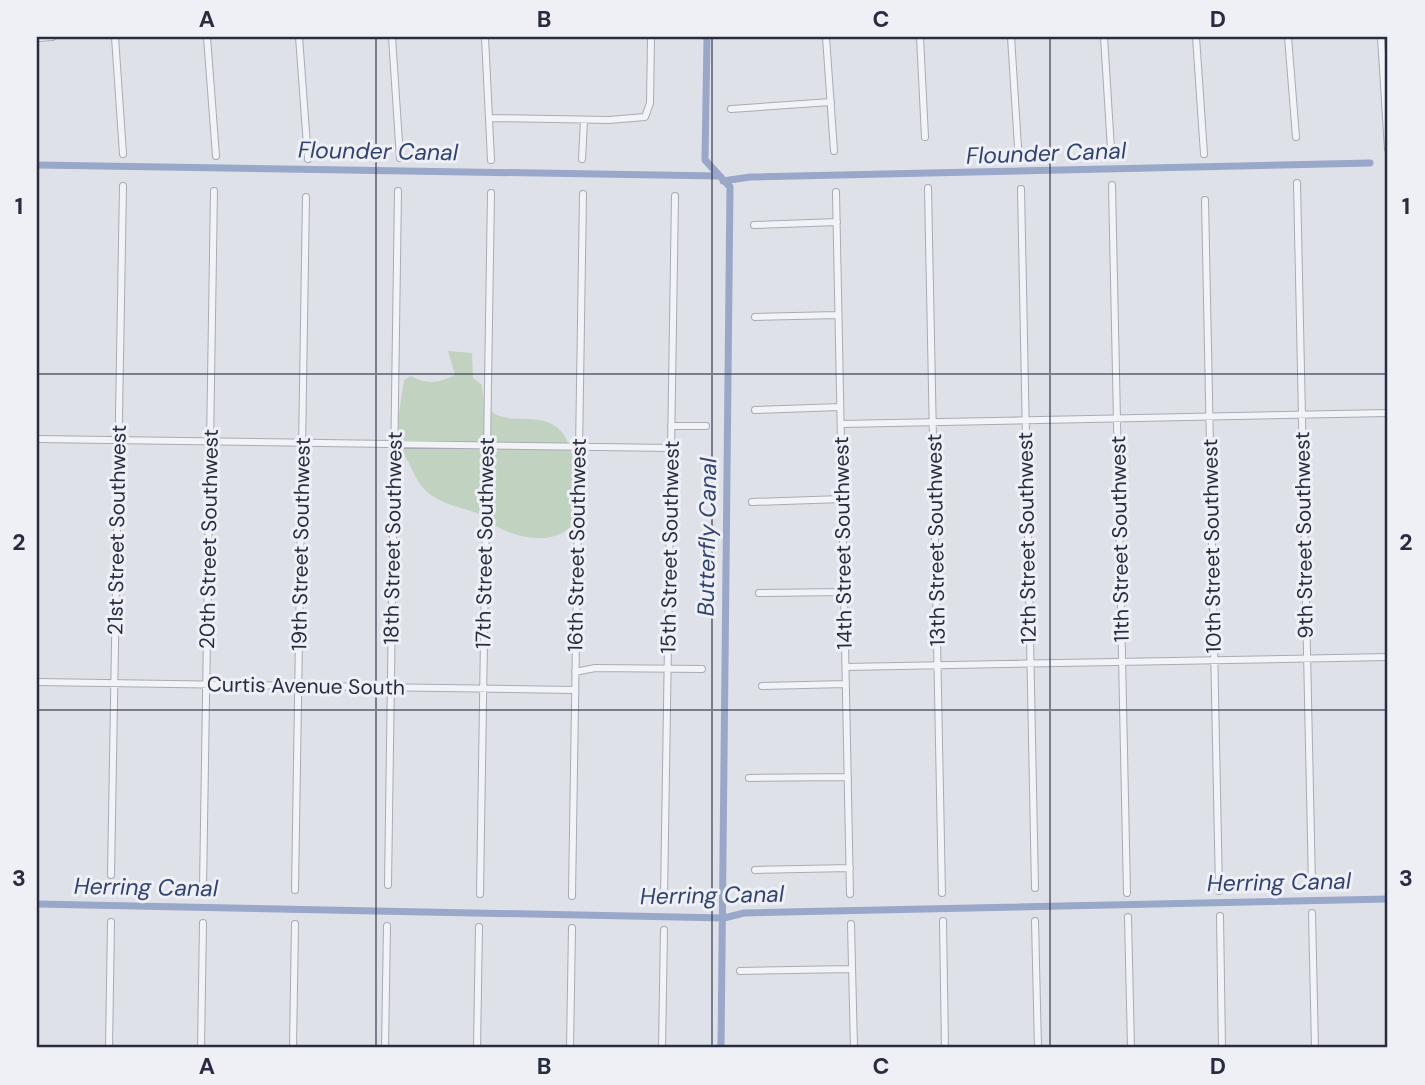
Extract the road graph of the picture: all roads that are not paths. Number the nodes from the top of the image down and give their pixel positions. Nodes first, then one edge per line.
1 (52, 37) edge
2 (115, 37) edge
3 (207, 37) edge
4 (299, 37) edge
5 (392, 37) edge
6 (485, 37) edge
7 (651, 37) edge
8 (826, 37) edge
9 (920, 37) edge
10 (1011, 37) edge
11 (1104, 37) edge
12 (1196, 37) edge
13 (1288, 37) edge
14 (1381, 37) edge
15 (37, 38) edge
16 (831, 102) junction
17 (731, 109) dead end
18 (489, 118) junction
19 (584, 120) junction
20 (925, 137) dead end
21 (1296, 137) dead end
22 (1018, 147) dead end
23 (1111, 149) dead end
24 (1388, 149) edge
25 (834, 151) dead end
26 (123, 154) dead end
27 (1204, 154) dead end
28 (216, 156) dead end
29 (400, 158) dead end
30 (308, 159) dead end
31 (582, 159) dead end
32 (491, 160) dead end
33 (1297, 183) dead end
34 (1112, 185) dead end
35 (122, 186) dead end
36 (928, 188) dead end
37 (1020, 189) dead end
38 (214, 191) dead end
39 (398, 191) dead end
40 (836, 192) dead end
41 (491, 193) dead end
42 (583, 194) dead end
43 (675, 196) dead end
44 (306, 197) dead end
45 (1205, 200) dead end
46 (836, 222) junction
47 (754, 225) dead end
48 (838, 316) junction
49 (755, 317) dead end
50 (840, 407) junction
51 (755, 410) dead end
52 (1388, 413) edge
53 (1302, 415) junction
54 (1209, 417) junction
55 (1118, 419) junction
56 (1025, 421) junction
57 (933, 422) junction
58 (841, 424) junction
59 (671, 426) junction
60 (706, 426) dead end
61 (37, 439) edge
62 (118, 440) junction
63 (210, 442) junction
64 (303, 443) junction
65 (394, 444) junction
66 (487, 446) junction
67 (579, 447) junction
68 (671, 448) junction
69 (842, 499) junction
70 (752, 502) dead end
71 (844, 592) junction
72 (760, 593) dead end
73 (1388, 657) edge
74 (1307, 658) junction
75 (1214, 660) junction
76 (1122, 662) junction
77 (1030, 664) junction
78 (938, 666) junction
79 (846, 667) junction
80 (668, 669) junction
81 (702, 669) dead end
82 (575, 672) junction
83 (37, 682) edge
84 (115, 683) junction
85 (207, 684) junction
86 (846, 684) junction
87 (298, 686) junction
88 (762, 686) dead end
89 (391, 687) junction
90 (483, 689) junction
91 (575, 690) junction
92 (848, 777) junction
93 (749, 778) dead end
94 (850, 868) junction
95 (755, 870) dead end
96 (111, 875) dead end
97 (388, 885) dead end
98 (1312, 887) dead end
99 (203, 888) dead end
100 (1035, 888) dead end
101 (295, 890) dead end
102 (1219, 891) dead end
103 (1127, 892) dead end
104 (943, 893) dead end
105 (480, 894) dead end
106 (850, 894) dead end
107 (572, 896) dead end
108 (664, 898) dead end
109 (1312, 913) dead end
110 (1220, 916) dead end
111 (1128, 917) dead end
112 (943, 921) dead end
113 (1035, 921) dead end
114 (111, 922) dead end
115 (203, 923) dead end
116 (295, 924) dead end
117 (851, 924) dead end
118 (387, 926) dead end
119 (479, 927) dead end
120 (572, 928) dead end
121 (664, 930) dead end
122 (852, 969) junction
123 (740, 971) dead end
124 (109, 1048) edge
125 (201, 1048) edge
126 (293, 1048) edge
127 (385, 1048) edge
128 (477, 1048) edge
129 (570, 1048) edge
130 (662, 1048) edge
131 (853, 1048) edge
132 (945, 1048) edge
133 (1038, 1048) edge
134 (1130, 1048) edge
135 (1222, 1048) edge
136 (1315, 1048) edge

1 - 15 street
2 - 26 street
3 - 28 street
4 - 30 street
5 - 29 street
6 - 18 street
7 - 19 street
8 - 16 street
9 - 20 street
10 - 22 street
11 - 23 street
12 - 27 street
13 - 21 street
14 - 24 street
16 - 17 street
16 - 25 street
18 - 19 street
18 - 32 street
19 - 31 street
33 - 53 street, 9th Street Southwest
34 - 55 street, 11th Street Southwest
35 - 62 street, 21st Street Southwest
36 - 57 street, 13th Street Southwest
37 - 56 street, 12th Street Southwest
38 - 63 street, 20th Street Southwest
39 - 65 street, 18th Street Southwest
40 - 46 street, 14th Street Southwest
41 - 66 street, 17th Street Southwest
42 - 67 street, 16th Street Southwest
43 - 59 street, 15th Street Southwest
44 - 64 street, 19th Street Southwest
45 - 54 street, 10th Street Southwest
46 - 47 street
46 - 48 street, 14th Street Southwest
48 - 49 street
48 - 50 street, 14th Street Southwest
50 - 51 street
50 - 58 street, 14th Street Southwest
52 - 53 street
53 - 54 street
53 - 74 street, 9th Street Southwest
54 - 55 street
54 - 75 street, 10th Street Southwest
55 - 56 street
55 - 76 street, 11th Street Southwest
56 - 57 street
56 - 77 street, 12th Street Southwest
57 - 58 street
57 - 78 street, 13th Street Southwest
58 - 69 street, 14th Street Southwest
59 - 60 street
59 - 68 street, 15th Street Southwest
61 - 62 street
62 - 63 street
62 - 84 street, 21st Street Southwest
63 - 64 street
63 - 85 street, 20th Street Southwest
64 - 65 street
64 - 87 street, 19th Street Southwest
65 - 66 street
65 - 89 street, 18th Street Southwest
66 - 67 street
66 - 90 street, 17th Street Southwest
67 - 68 street
67 - 82 street, 16th Street Southwest
68 - 80 street, 15th Street Southwest
69 - 70 street
69 - 71 street, 14th Street Southwest
71 - 72 street
71 - 79 street, 14th Street Southwest
73 - 74 street
74 - 75 street
74 - 98 street, 9th Street Southwest
75 - 76 street
75 - 102 street, 10th Street Southwest
76 - 77 street
76 - 103 street, 11th Street Southwest
77 - 78 street
77 - 100 street, 12th Street Southwest
78 - 79 street
78 - 104 street, 13th Street Southwest
79 - 86 street, 14th Street Southwest
80 - 81 street
80 - 82 street
80 - 108 street, 15th Street Southwest
82 - 91 street, 16th Street Southwest
83 - 84 street, Curtis Avenue South
84 - 85 street, Curtis Avenue South
84 - 96 street, 21st Street Southwest
85 - 87 street, Curtis Avenue South
85 - 99 street, 20th Street Southwest
86 - 88 street
86 - 92 street, 14th Street Southwest
87 - 89 street, Curtis Avenue South
87 - 101 street, 19th Street Southwest
89 - 90 street, Curtis Avenue South
89 - 97 street, 18th Street Southwest
90 - 91 street, Curtis Avenue South
90 - 105 street, 17th Street Southwest
91 - 107 street, 16th Street Southwest
92 - 93 street
92 - 94 street, 14th Street Southwest
94 - 95 street
94 - 106 street, 14th Street Southwest
109 - 136 street
110 - 135 street
111 - 134 street
112 - 132 street
113 - 133 street
114 - 124 street
115 - 125 street
116 - 126 street
117 - 122 street
118 - 127 street
119 - 128 street
120 - 129 street
121 - 130 street
122 - 123 street
122 - 131 street

